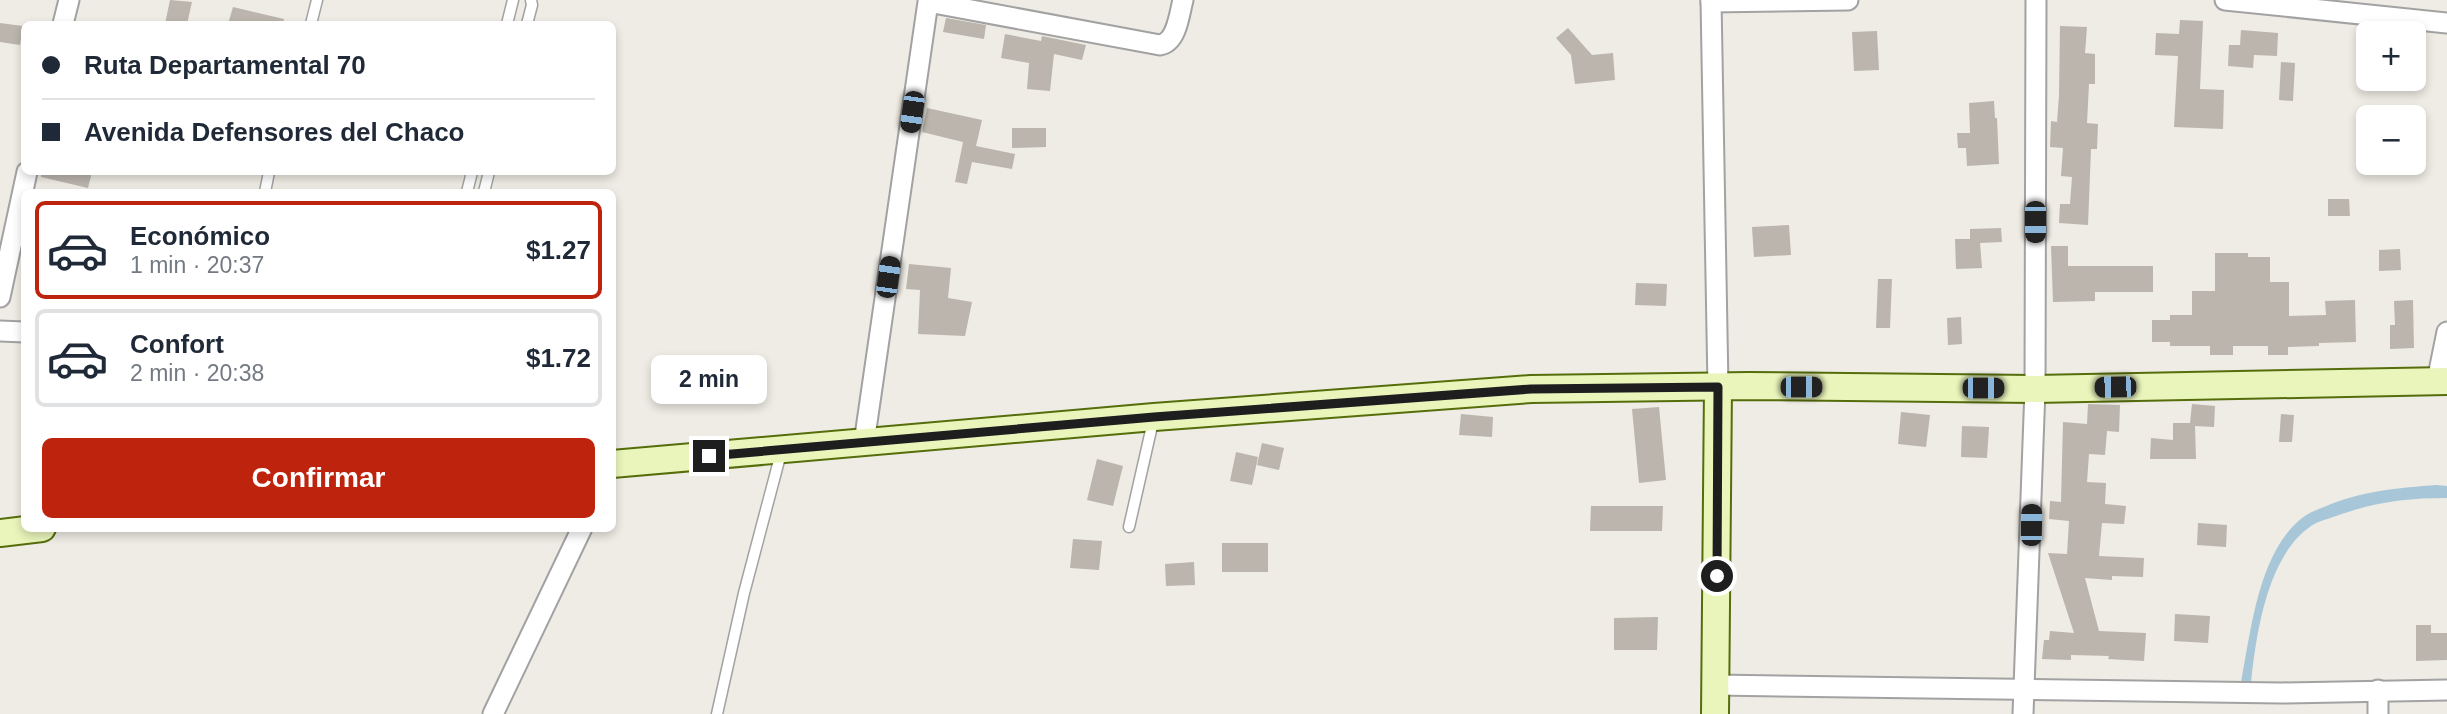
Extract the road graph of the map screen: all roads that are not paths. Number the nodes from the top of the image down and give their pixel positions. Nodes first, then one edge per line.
1 (69, 0) edge
2 (317, 0) edge
3 (513, 0) edge
4 (531, 0) edge
5 (1183, 0) edge
6 (1848, 0) edge
7 (2036, 0) edge
8 (2225, 0) edge
9 (928, 1) edge
10 (1711, 1) edge
11 (64, 21) edge
12 (311, 21) edge
13 (508, 21) edge
14 (528, 21) edge
15 (2447, 23) edge
16 (21, 200) edge
17 (0, 297) edge
18 (0, 331) edge
19 (21, 332) edge
20 (2447, 332) edge
21 (2442, 381) edge
22 (1718, 387) junction
23 (2035, 388) junction
24 (1154, 417) junction
25 (864, 443) junction
26 (782, 450) junction
27 (616, 465) edge
28 (1129, 527) dead end
29 (21, 530) edge
30 (580, 532) edge
31 (0, 533) edge
32 (1715, 685) junction
33 (2025, 688) junction
34 (2378, 690) junction
35 (2447, 690) edge
36 (494, 714) edge
37 (717, 714) edge
38 (1715, 714) edge
39 (2024, 714) edge
40 (2378, 714) edge

1 - 11 street
2 - 12 lane
3 - 13 lane
4 - 14 lane
5 - 9 street
6 - 10 street
7 - 23 street
8 - 15 street
9 - 25 street
10 - 22 street
16 - 17 street
18 - 19 street
20 - 21 street
21 - 23 main road
22 - 23 main road
22 - 24 main road
22 - 32 main road
23 - 33 street
24 - 25 main road
24 - 28 lane
25 - 26 main road
26 - 27 main road
26 - 37 lane
29 - 31 main road
30 - 36 street
32 - 33 street
32 - 38 main road
33 - 34 street
33 - 39 street
34 - 35 street
34 - 40 street

